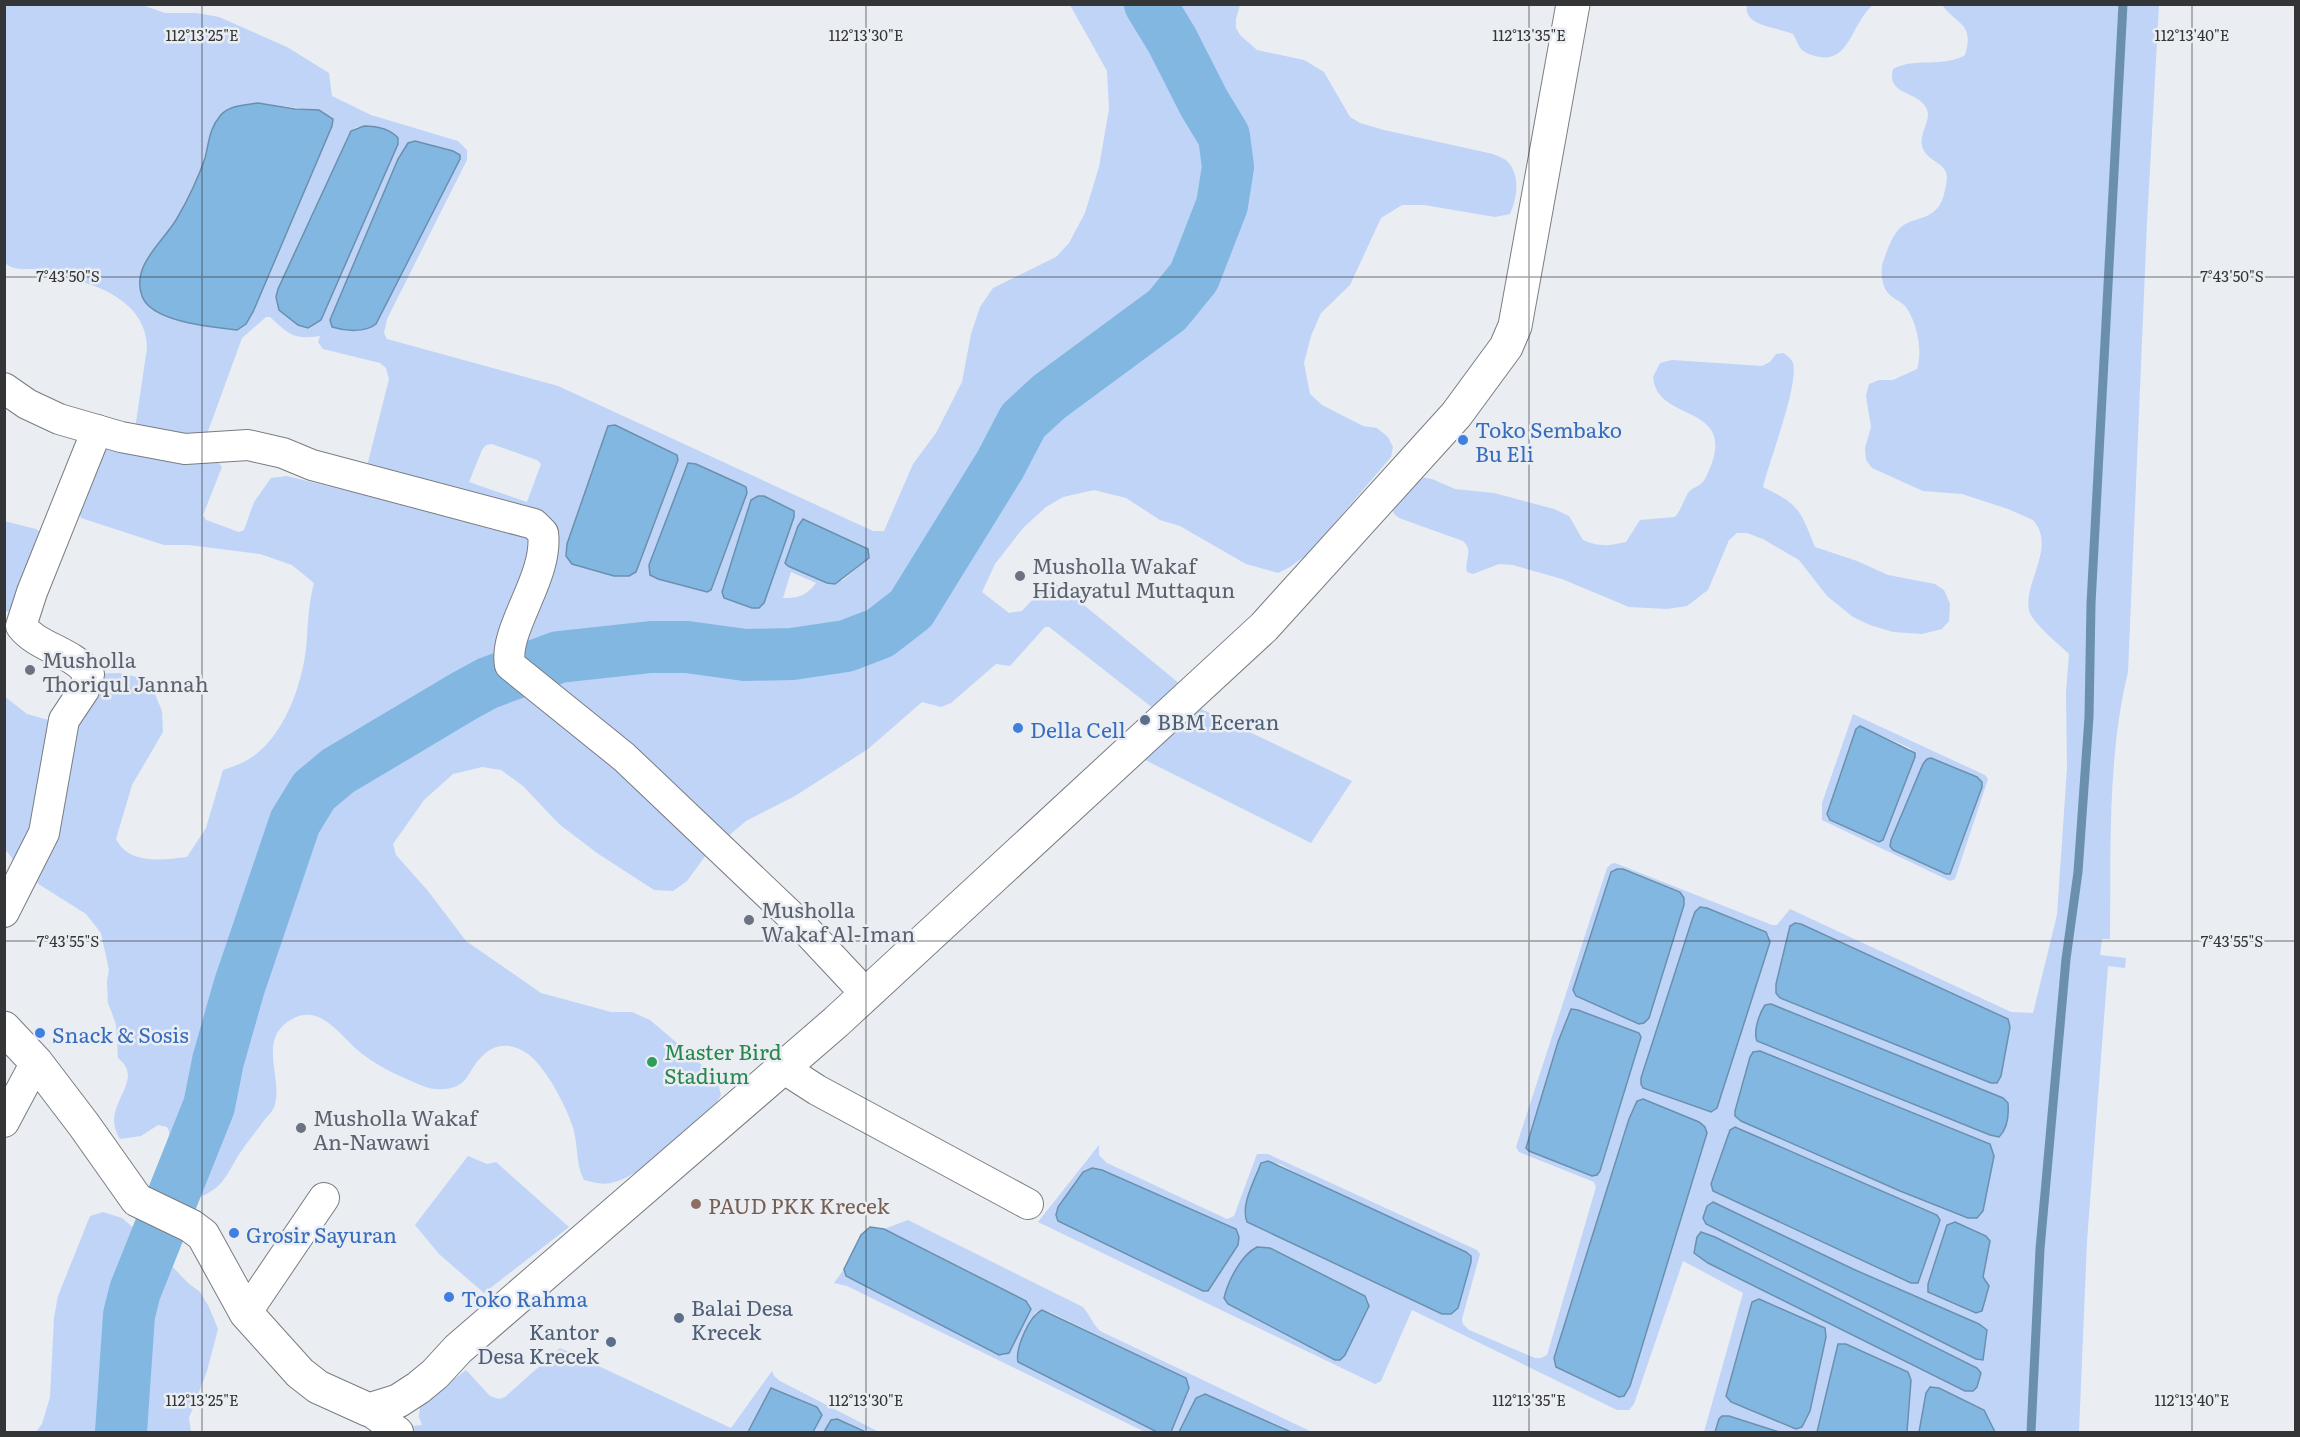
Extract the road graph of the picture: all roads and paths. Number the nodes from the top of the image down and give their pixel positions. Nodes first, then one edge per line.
1 (1573, 4) edge
2 (4, 388) edge
3 (97, 430) junction
4 (4, 912) edge
5 (867, 994) junction
6 (4, 1028) edge
7 (36, 1062) junction
8 (783, 1068) junction
9 (4, 1122) edge
10 (324, 1198) dead end
11 (1028, 1204) dead end
12 (246, 1313) junction
13 (369, 1410) junction
14 (398, 1432) edge

1 - 5 street
2 - 3 street
3 - 4 street
3 - 5 street
5 - 8 street
6 - 7 street
7 - 9 street
7 - 12 street
8 - 11 street
8 - 13 street
10 - 12 street
12 - 13 street
13 - 14 street

